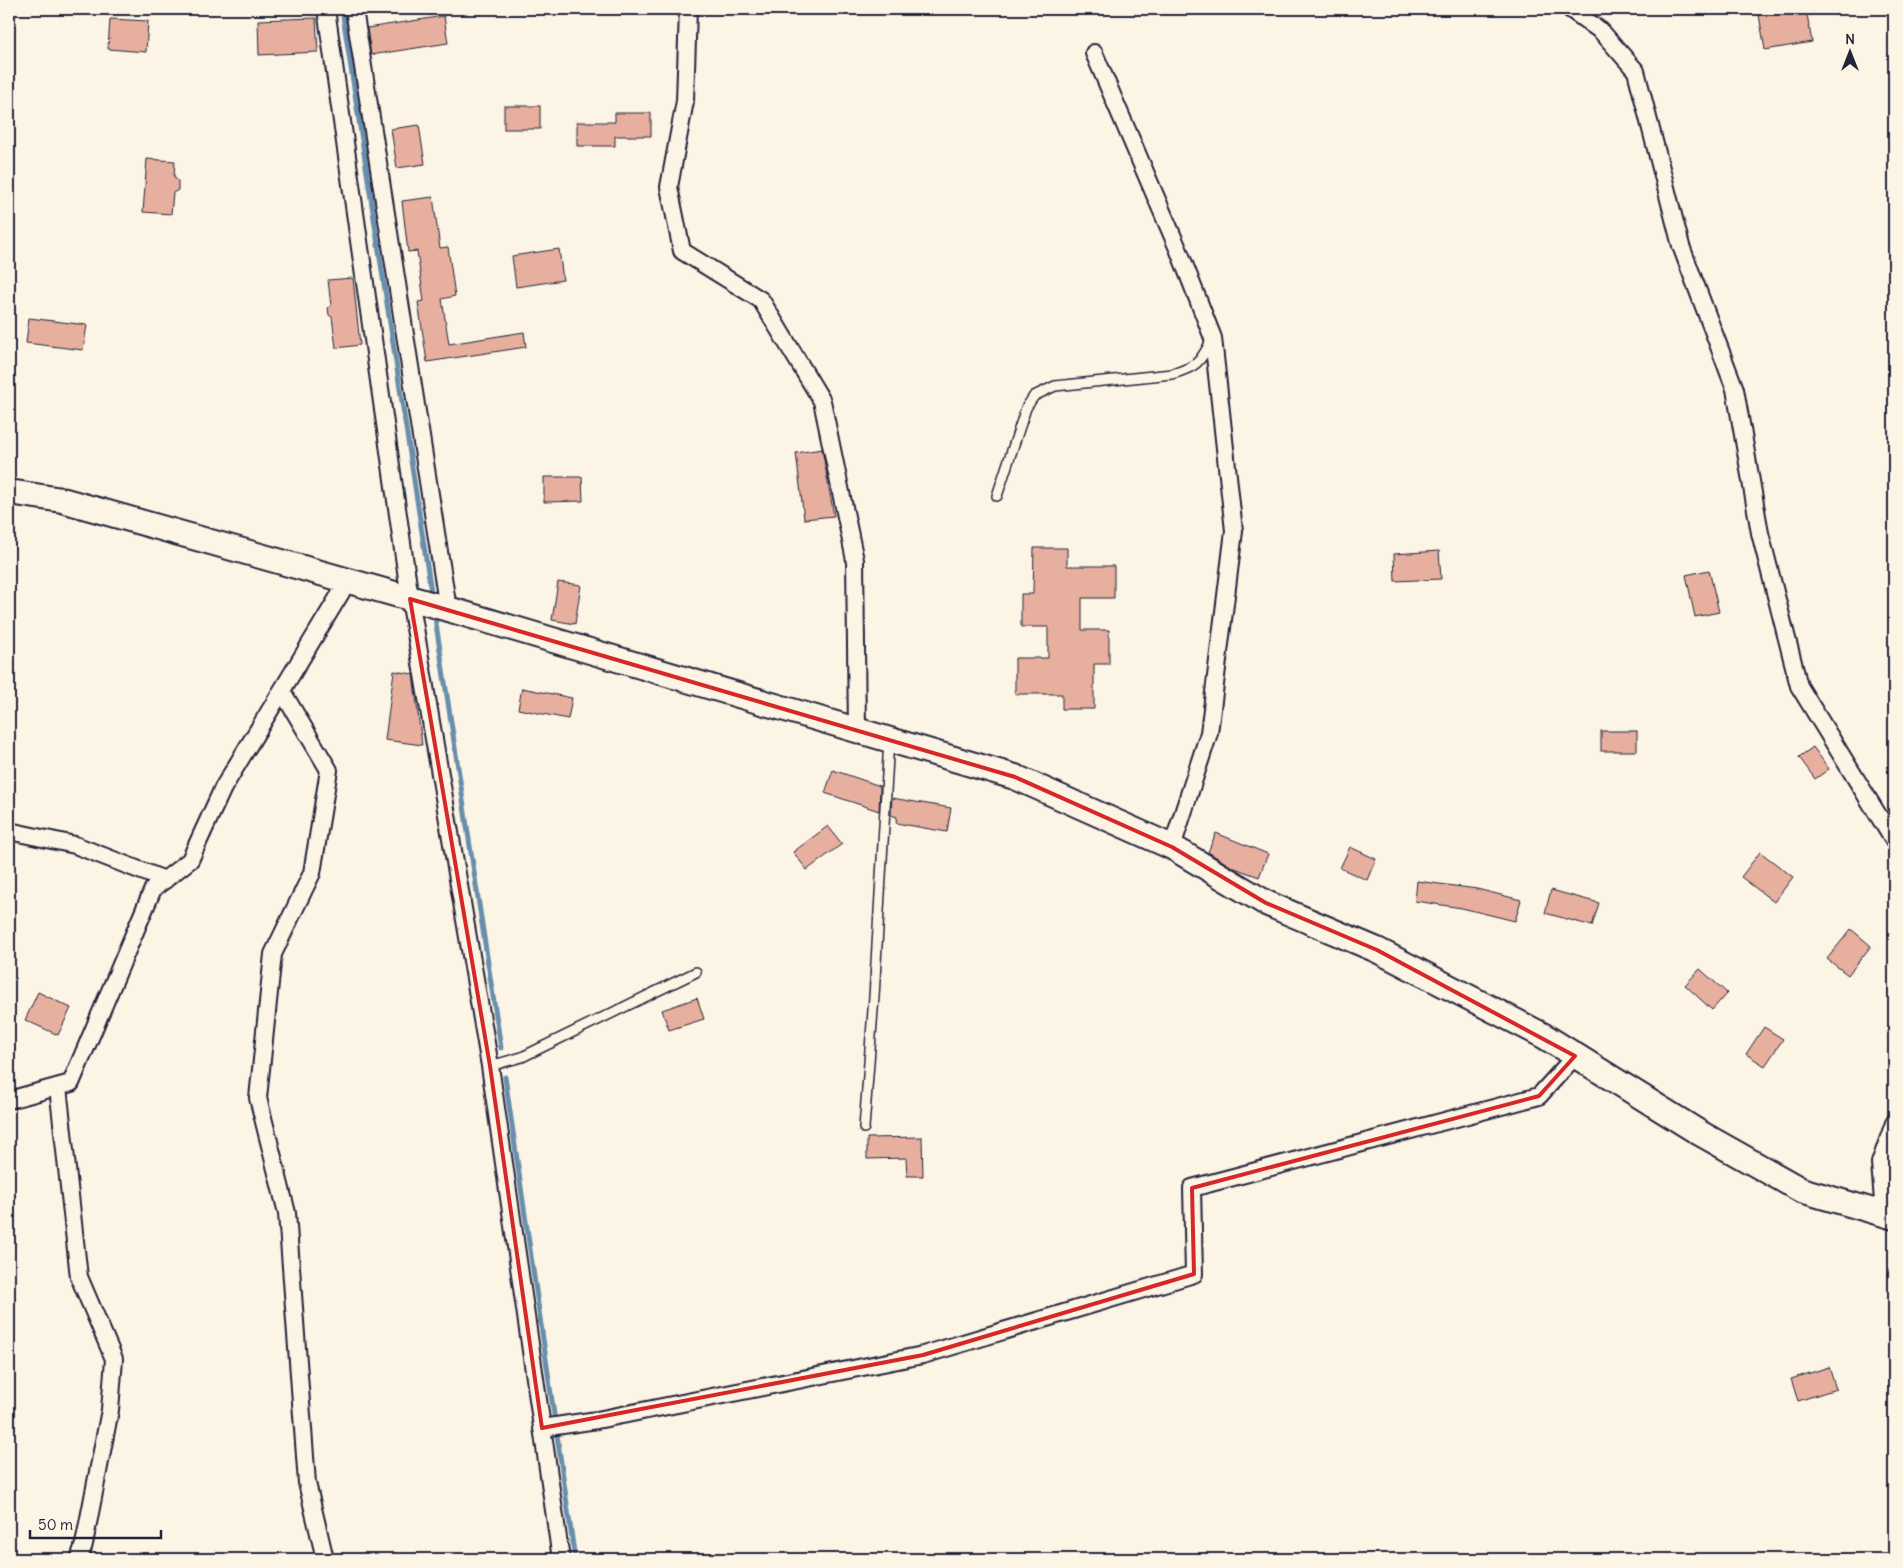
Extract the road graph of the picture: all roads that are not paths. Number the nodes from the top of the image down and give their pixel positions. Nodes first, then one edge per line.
1 (326, 9) edge
2 (354, 9) edge
3 (688, 9) edge
4 (1570, 9) edge
5 (1094, 53) dead end
6 (1213, 338) junction
7 (9, 492) edge
8 (997, 496) dead end
9 (348, 581) junction
10 (416, 601) junction
11 (448, 609) junction
12 (282, 691) junction
13 (857, 730) junction
14 (889, 740) junction
15 (9, 831) edge
16 (1894, 841) edge
17 (1172, 847) junction
18 (165, 880) junction
19 (696, 972) dead end
20 (1575, 1056) junction
21 (490, 1066) junction
22 (58, 1087) junction
23 (9, 1100) edge
24 (1894, 1123) edge
25 (864, 1128) dead end
26 (1889, 1216) edge
27 (545, 1428) junction
28 (79, 1559) edge
29 (325, 1559) edge
30 (562, 1559) edge

1 - 10 street
2 - 11 street
3 - 13 street
4 - 16 street
5 - 6 street
6 - 8 lane
6 - 17 street
7 - 9 street
9 - 10 street
9 - 12 street
10 - 11 street
10 - 21 street
11 - 13 street
12 - 18 street
12 - 29 street
13 - 14 street
14 - 17 street
14 - 25 lane
15 - 18 street
17 - 20 street
18 - 22 street
19 - 21 lane
20 - 26 street
20 - 27 street
21 - 27 street
22 - 23 street
22 - 28 street
24 - 26 street
27 - 30 street

